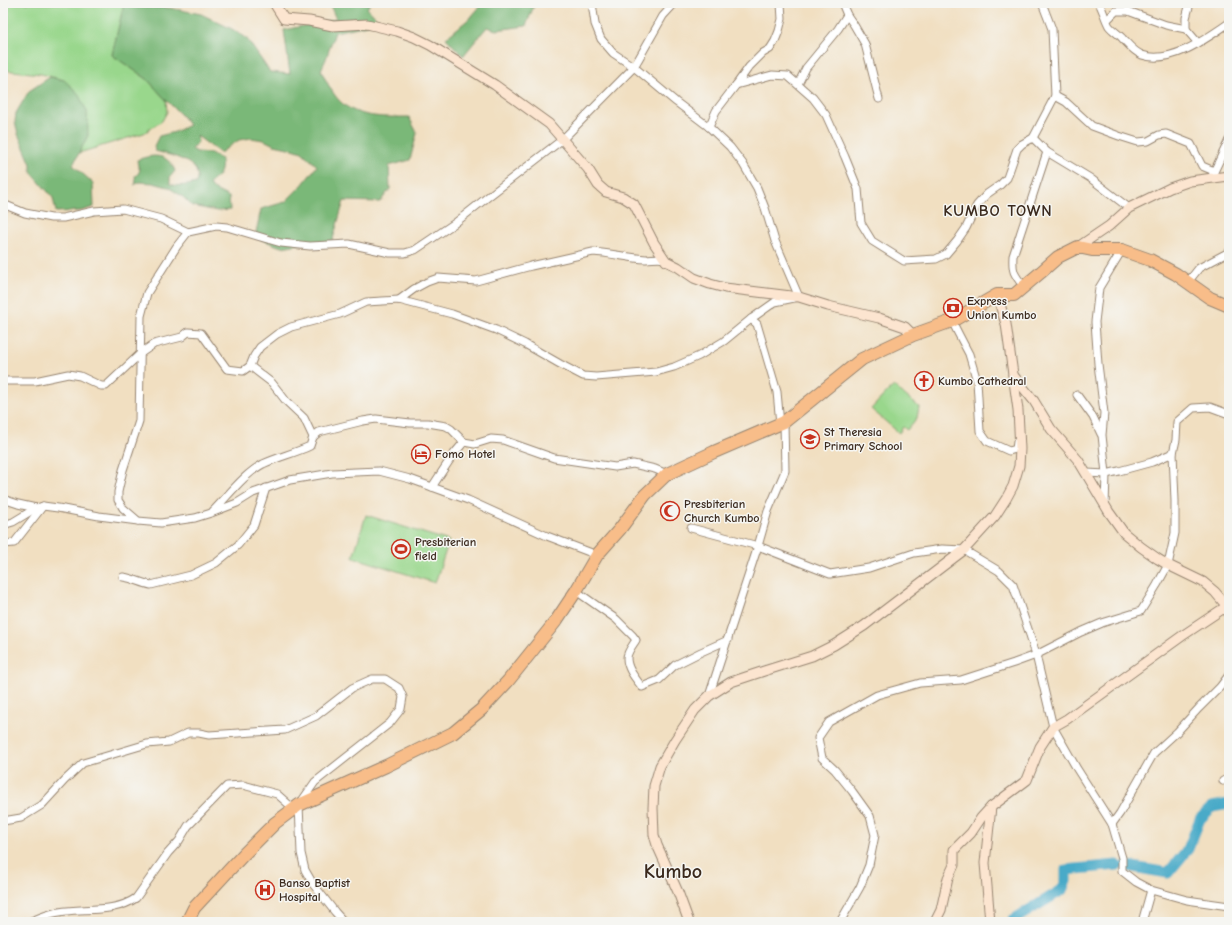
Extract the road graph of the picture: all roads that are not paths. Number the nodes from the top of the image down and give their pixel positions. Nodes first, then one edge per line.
1 (274, 3) edge
2 (592, 3) edge
3 (675, 3) edge
4 (781, 3) edge
5 (842, 3) edge
6 (1042, 3) edge
7 (1099, 3) edge
8 (1190, 3) edge
9 (847, 15) junction
10 (1107, 20) junction
11 (1229, 23) edge
12 (1186, 29) junction
13 (1198, 43) junction
14 (634, 66) junction
15 (798, 84) junction
16 (736, 85) junction
17 (1054, 96) junction
18 (879, 99) dead end
19 (709, 127) junction
20 (1033, 138) junction
21 (563, 139) junction
22 (1229, 140) edge
23 (1047, 152) junction
24 (1212, 175) junction
25 (1229, 176) edge
26 (3, 204) edge
27 (1129, 208) junction
28 (188, 232) junction
29 (1078, 247) junction
30 (1122, 250) junction
31 (1229, 252) edge
32 (664, 259) junction
33 (1188, 282) junction
34 (1024, 287) junction
35 (997, 295) junction
36 (799, 297) junction
37 (399, 300) junction
38 (1229, 306) edge
39 (751, 319) junction
40 (952, 321) junction
41 (913, 335) junction
42 (141, 352) junction
43 (250, 366) junction
44 (1013, 374) junction
45 (3, 381) edge
46 (1077, 395) dead end
47 (1229, 414) edge
48 (782, 423) junction
49 (1018, 434) junction
50 (1102, 435) junction
51 (313, 437) junction
52 (464, 442) junction
53 (1173, 453) junction
54 (1087, 473) junction
55 (667, 474) junction
56 (1106, 474) junction
57 (432, 487) junction
58 (266, 488) junction
59 (3, 499) edge
60 (1105, 506) junction
61 (40, 507) junction
62 (211, 513) junction
63 (138, 521) junction
64 (3, 525) edge
65 (691, 528) dead end
66 (3, 544) edge
67 (758, 546) junction
68 (964, 550) junction
69 (597, 555) junction
70 (1168, 565) junction
71 (123, 577) dead end
72 (576, 591) junction
73 (1227, 610) edge
74 (728, 640) junction
75 (1036, 655) junction
76 (1229, 675) edge
77 (709, 696) junction
78 (1053, 727) junction
79 (297, 807) junction
80 (991, 807) junction
81 (3, 821) edge
82 (1112, 824) junction
83 (1151, 890) junction
84 (1229, 906) edge
85 (194, 908) junction
86 (29, 922) edge
87 (187, 922) edge
88 (193, 922) edge
89 (344, 922) edge
90 (689, 922) edge
91 (840, 922) edge
92 (935, 922) edge
93 (990, 922) edge
94 (1142, 922) edge

1 - 21 street
2 - 14 street
3 - 14 street
4 - 16 street
5 - 9 street
6 - 17 street
7 - 10 street
8 - 12 street
9 - 15 street
9 - 18 street
10 - 12 street
10 - 13 street
11 - 13 street
12 - 13 street
14 - 19 street
14 - 21 street
15 - 16 street
15 - 20 street
16 - 19 street
17 - 20 street
17 - 24 street
19 - 36 street
20 - 23 street
21 - 28 street
21 - 32 street
22 - 24 street
23 - 27 street
23 - 34 street
24 - 25 street
24 - 27 street
26 - 28 street
27 - 29 street
28 - 42 street
29 - 30 highway
29 - 34 highway
30 - 33 highway
30 - 50 street
31 - 33 street
32 - 36 street
32 - 37 street
33 - 38 highway
34 - 35 highway
35 - 40 highway
35 - 44 street
36 - 39 street
36 - 41 street
37 - 39 street
37 - 43 street
39 - 48 street
40 - 41 highway
40 - 49 street
41 - 48 highway
42 - 43 street
42 - 45 street
42 - 63 street
43 - 51 street
44 - 49 street
44 - 54 street
46 - 50 street
47 - 53 street
48 - 55 highway
48 - 67 street
49 - 68 street
50 - 56 street
51 - 52 street
51 - 62 street
52 - 55 street
52 - 57 street
53 - 56 street
53 - 70 street
54 - 56 street
54 - 60 street
55 - 69 highway
56 - 60 street
57 - 58 street
57 - 69 street
58 - 62 street
58 - 71 street
59 - 61 street
60 - 70 street
61 - 63 street
61 - 64 street
61 - 66 street
62 - 63 street
65 - 67 street
67 - 68 street
67 - 74 street
68 - 75 street
68 - 77 street
69 - 72 highway
70 - 73 street
70 - 75 street
72 - 74 street
72 - 79 highway
73 - 78 street
74 - 77 street
75 - 78 street
75 - 91 street
76 - 82 street
77 - 90 street
78 - 80 street
78 - 82 street
79 - 81 street
79 - 85 highway
79 - 86 street
79 - 89 street
80 - 92 street
80 - 93 street
82 - 83 street
83 - 84 street
83 - 94 street
85 - 87 highway
85 - 88 street

